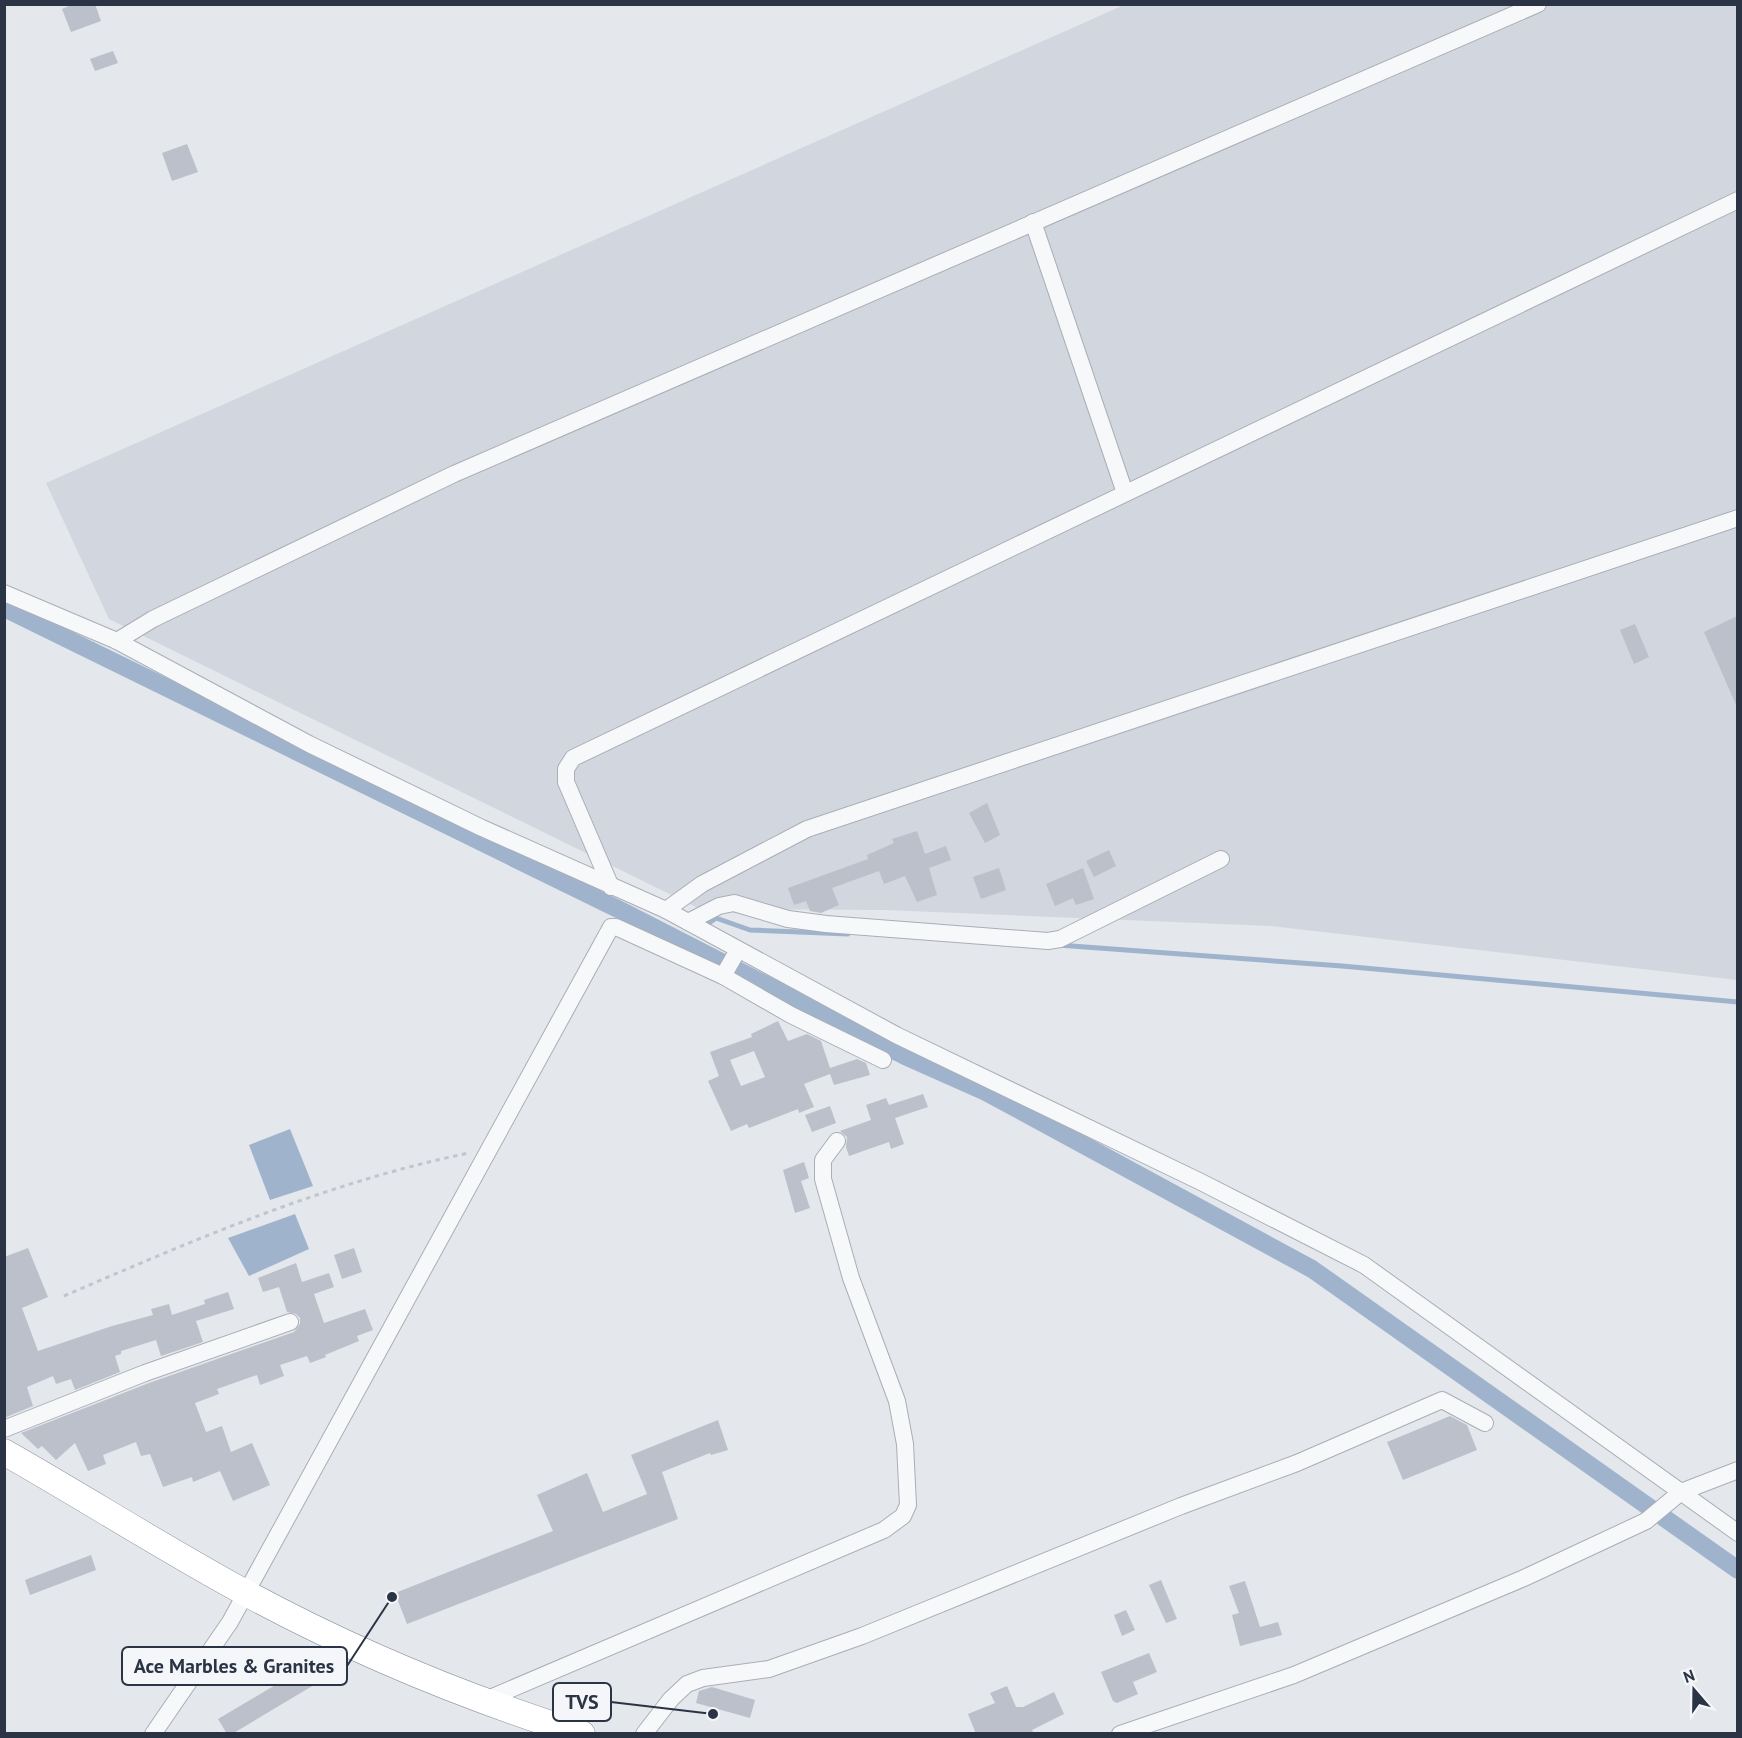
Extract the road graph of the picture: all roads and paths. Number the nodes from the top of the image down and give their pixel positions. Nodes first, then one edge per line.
1 (1538, 4) edge
2 (1737, 200) edge
3 (1033, 222) junction
4 (1125, 493) junction
5 (1737, 518) edge
6 (4, 593) edge
7 (117, 641) junction
8 (1221, 859) dead end
9 (611, 886) junction
10 (666, 910) junction
11 (688, 922) junction
12 (738, 950) junction
13 (723, 976) junction
14 (884, 1060) dead end
15 (837, 1141) dead end
16 (490, 1149) junction
17 (64, 1296) dead end
18 (290, 1323) dead end
19 (1485, 1423) dead end
20 (4, 1429) edge
21 (4, 1452) edge
22 (1737, 1470) edge
23 (1681, 1492) junction
24 (1737, 1533) edge
25 (245, 1592) junction
26 (483, 1701) junction
27 (153, 1734) edge
28 (582, 1734) edge
29 (644, 1734) edge
30 (1120, 1734) edge

1 - 3 street
2 - 4 street
3 - 4 street
3 - 7 street
4 - 9 street
5 - 10 street
6 - 7 street
7 - 9 street
8 - 11 street
9 - 10 street
10 - 11 street
11 - 12 street
12 - 13 street
12 - 23 street
13 - 14 street
13 - 16 street
15 - 26 street
16 - 17 path
16 - 25 street
18 - 20 street
19 - 29 street
21 - 25 highway
22 - 23 street
23 - 24 street
23 - 30 street
25 - 26 highway
25 - 27 street
26 - 28 highway

